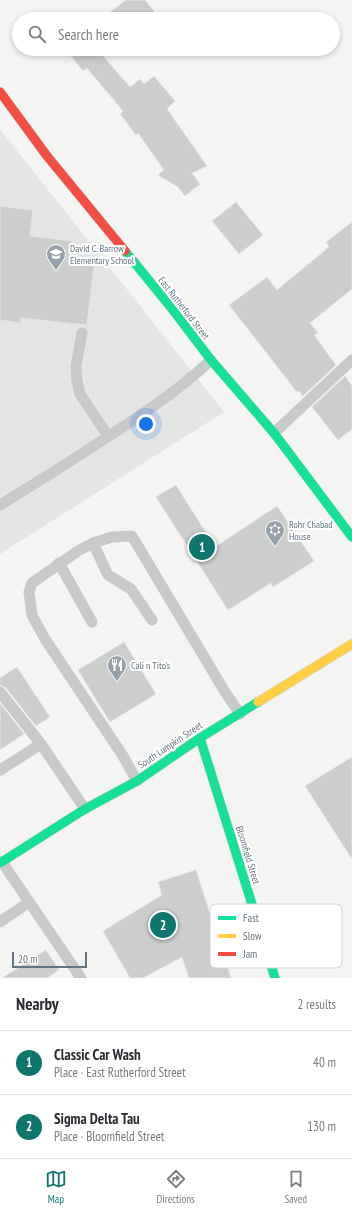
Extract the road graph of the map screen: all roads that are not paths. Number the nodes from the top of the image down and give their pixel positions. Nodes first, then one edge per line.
1 (0, 92) edge
2 (82, 333) dead end
3 (211, 360) junction
4 (352, 360) edge
5 (274, 433) junction
6 (108, 436) junction
7 (0, 505) edge
8 (352, 537) edge
9 (93, 543) junction
10 (59, 563) junction
11 (152, 620) dead end
12 (92, 622) dead end
13 (352, 644) edge
14 (0, 692) edge
15 (240, 714) junction
16 (200, 738) junction
17 (41, 744) junction
18 (0, 770) edge
19 (137, 780) junction
20 (85, 809) junction
21 (1, 862) edge
22 (29, 902) junction
23 (252, 904) edge
24 (0, 922) edge
25 (272, 968) edge
26 (81, 978) edge
27 (275, 978) edge

1 - 3 street, East Rutherford Street
2 - 6 lane
3 - 5 street, East Rutherford Street
3 - 6 lane
4 - 5 lane
5 - 8 street, East Rutherford Street
6 - 7 lane
9 - 10 lane
9 - 11 lane
9 - 15 lane
10 - 12 lane
10 - 19 lane
13 - 15 street, South Lumpkin Street
14 - 17 lane
15 - 16 street, South Lumpkin Street
16 - 19 street, South Lumpkin Street
16 - 23 street, Bloomfield Street
17 - 18 lane
17 - 20 lane
19 - 20 street, South Lumpkin Street
20 - 21 street, South Lumpkin Street
21 - 22 lane
22 - 24 lane
22 - 26 lane
25 - 27 street, Bloomfield Street

